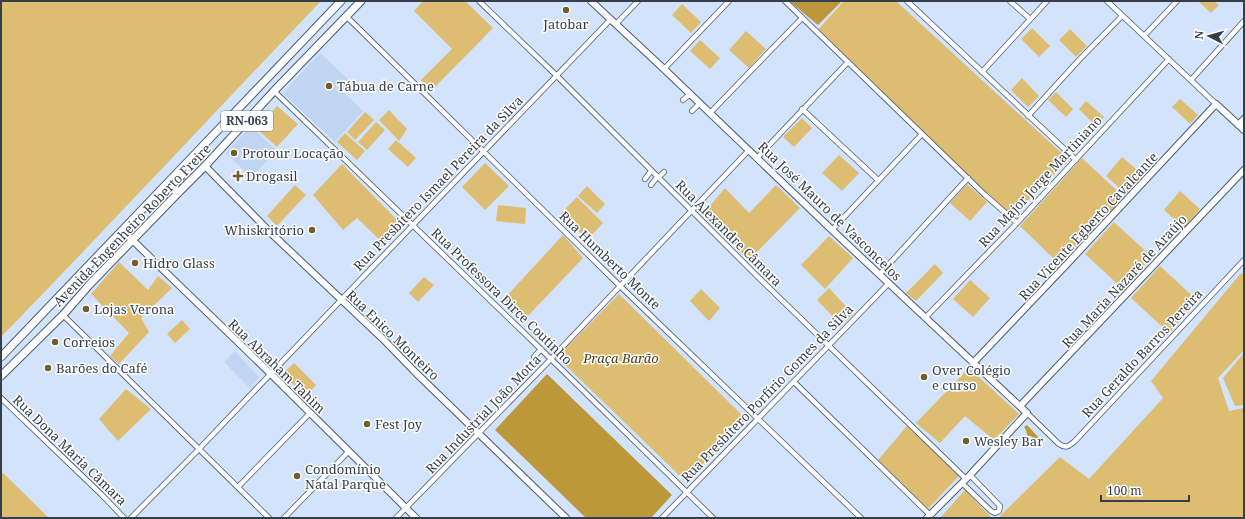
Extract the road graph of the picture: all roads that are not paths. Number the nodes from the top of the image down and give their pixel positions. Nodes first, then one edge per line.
1 (341, 1) edge
2 (361, 1) edge
3 (479, 1) edge
4 (591, 1) edge
5 (638, 1) edge
6 (729, 1) edge
7 (785, 1) edge
8 (907, 1) edge
9 (1010, 1) edge
10 (1047, 1) edge
11 (1107, 1) edge
12 (1178, 1) edge
13 (346, 16) junction
14 (1122, 16) junction
15 (802, 18) junction
16 (1030, 19) junction
17 (1244, 21) edge
18 (613, 22) junction
19 (1144, 36) junction
20 (1169, 59) junction
21 (848, 62) junction
22 (664, 69) junction
23 (982, 72) junction
24 (557, 76) junction
25 (1190, 80) junction
26 (274, 91) junction
27 (690, 94) junction
28 (683, 100) dead end
29 (700, 103) junction
30 (1216, 104) junction
31 (802, 109) junction
32 (692, 111) dead end
33 (710, 113) junction
34 (1028, 116) junction
35 (1244, 119) edge
36 (1238, 125) junction
37 (1244, 130) edge
38 (922, 134) junction
39 (749, 150) junction
40 (197, 152) junction
41 (483, 152) junction
42 (757, 158) junction
43 (1076, 160) junction
44 (205, 166) junction
45 (1244, 170) edge
46 (651, 171) junction
47 (664, 172) dead end
48 (658, 178) junction
49 (968, 178) junction
50 (644, 179) dead end
51 (878, 180) junction
52 (651, 185) dead end
53 (178, 193) junction
54 (692, 211) junction
55 (1017, 223) junction
56 (412, 226) junction
57 (832, 230) junction
58 (123, 231) junction
59 (133, 241) junction
60 (1244, 260) edge
61 (880, 274) junction
62 (889, 283) junction
63 (620, 286) junction
64 (341, 300) junction
65 (63, 315) junction
66 (926, 317) junction
67 (829, 345) junction
68 (541, 349) junction
69 (1, 357) edge
70 (534, 357) dead end
71 (551, 359) junction
72 (974, 362) junction
73 (271, 374) junction
74 (1, 376) edge
75 (794, 382) junction
76 (1, 398) edge
77 (1020, 406) junction
78 (310, 413) junction
79 (1027, 413) junction
80 (758, 418) junction
81 (479, 434) junction
82 (1053, 438) joint
83 (199, 449) junction
84 (350, 451) junction
85 (966, 479) junction
86 (238, 487) junction
87 (686, 492) junction
88 (406, 508) junction
89 (928, 516) edge
90 (124, 518) edge
91 (131, 518) edge
92 (269, 518) edge
93 (284, 518) edge
94 (396, 518) edge
95 (416, 518) edge
96 (566, 518) edge
97 (662, 518) edge
98 (713, 518) edge
99 (861, 518) edge

1 - 40 main road, Avenida Engenheiro Roberto Freire / RN-063
2 - 13 main road, Avenida Engenheiro Roberto Freire / RN-063
3 - 24 street, Rua Alexandre Câmara
4 - 18 main road, Rua José Mauro de Vasconcelos
5 - 18 street, Rua Presbítero Ismael Pereira da Silva
6 - 22 street
7 - 15 street
8 - 23 street
9 - 16 street
10 - 16 street
11 - 14 street
12 - 19 street
13 - 26 main road, Avenida Engenheiro Roberto Freire / RN-063
13 - 41 street, Rua Humberto Monte
14 - 19 street
14 - 34 street
15 - 21 street
15 - 33 street
16 - 23 street
17 - 25 street
18 - 22 main road, Rua José Mauro de Vasconcelos
18 - 24 street, Rua Presbítero Ismael Pereira da Silva
19 - 20 street
20 - 25 street
20 - 43 street, Rua Major Jorge Martiniano
21 - 31 street
21 - 38 street
22 - 27 main road, Rua José Mauro de Vasconcelos
23 - 34 street
24 - 41 street, Rua Presbítero Ismael Pereira da Silva
24 - 46 street, Rua Alexandre Câmara
25 - 30 street
26 - 44 main road, Avenida Engenheiro Roberto Freire / RN-063
26 - 56 street, Rua Professora Dirce Coutinho
27 - 28 street
27 - 29 main road, Rua José Mauro de Vasconcelos
29 - 32 street
29 - 33 main road, Rua José Mauro de Vasconcelos
30 - 36 main road
30 - 72 main road, Rua Vicente Egberto Cavalcante
31 - 42 street
31 - 51 street
33 - 39 main road, Rua José Mauro de Vasconcelos
34 - 43 street
35 - 36 main road
36 - 37 main road
38 - 49 street
38 - 51 street
39 - 42 main road, Rua José Mauro de Vasconcelos
39 - 54 street, Rua Industrial João Motta
40 - 53 main road
40 - 58 main road, Avenida Engenheiro Roberto Freire / RN-063
41 - 56 street, Rua Presbítero Ismael Pereira da Silva
41 - 63 street, Rua Humberto Monte
42 - 57 main road, Rua José Mauro de Vasconcelos
43 - 55 street, Rua Major Jorge Martiniano
44 - 53 main road, Avenida Engenheiro Roberto Freire / RN-063
44 - 64 main road, Rua Enico Monteiro
45 - 77 main road, Rua Maria Nazaré de Araújo
46 - 48 street, Rua Alexandre Câmara
46 - 50 street
47 - 48 street
48 - 52 street
48 - 54 street, Rua Alexandre Câmara
49 - 55 street
49 - 61 street
51 - 57 street
53 - 59 main road, Avenida Engenheiro Roberto Freire / RN-063
54 - 63 street, Rua Industrial João Motta
54 - 67 street, Rua Alexandre Câmara
55 - 66 street, Rua Major Jorge Martiniano
56 - 64 street, Rua Presbítero Ismael Pereira da Silva
56 - 68 street, Rua Professora Dirce Coutinho
57 - 61 main road, Rua José Mauro de Vasconcelos
58 - 59 main road, Rua Abraham Tahim
58 - 69 main road, Avenida Engenheiro Roberto Freire / RN-063
59 - 65 main road, Avenida Engenheiro Roberto Freire / RN-063
59 - 73 main road, Rua Abraham Tahim
60 - 82 street, Rua Geraldo Barros Pereira
61 - 62 main road, Rua José Mauro de Vasconcelos
62 - 66 main road, Rua José Mauro de Vasconcelos
62 - 67 street, Rua Presbítero Porfírio Gomes da Silva
63 - 71 street, Rua Industrial João Motta
63 - 80 street, Rua Humberto Monte
64 - 73 street, Rua Presbítero Ismael Pereira da Silva
64 - 81 main road, Rua Enico Monteiro
65 - 74 main road, Avenida Engenheiro Roberto Freire / RN-063
65 - 83 street
66 - 72 main road, Rua José Mauro de Vasconcelos
67 - 75 street, Rua Presbítero Porfírio Gomes da Silva
67 - 85 street, Rua Alexandre Câmara
68 - 70 street
68 - 71 street, Rua Professora Dirce Coutinho
71 - 81 street, Rua Industrial João Motta
71 - 87 street, Rua Professora Dirce Coutinho
72 - 77 main road, Rua José Mauro de Vasconcelos
73 - 78 main road, Rua Abraham Tahim
73 - 83 street, Rua Presbítero Ismael Pereira da Silva
75 - 80 street, Rua Presbítero Porfírio Gomes da Silva
75 - 89 street
76 - 90 street, Rua Dona Maria Câmara
77 - 79 main road, Rua José Mauro de Vasconcelos
78 - 84 main road, Rua Abraham Tahim
78 - 86 street
79 - 82 street, Rua José Mauro de Vasconcelos
79 - 85 main road
80 - 87 street, Rua Presbítero Porfírio Gomes da Silva
80 - 99 street, Rua Humberto Monte
81 - 88 street, Rua Industrial João Motta
81 - 96 main road, Rua Enico Monteiro
83 - 86 street
83 - 91 street, Rua Presbítero Ismael Pereira da Silva
84 - 88 main road, Rua Abraham Tahim
84 - 93 street
85 - 85 street
85 - 89 main road
86 - 92 street
87 - 97 street, Rua Presbítero Porfírio Gomes da Silva
87 - 98 street, Rua Professora Dirce Coutinho
88 - 94 street, Rua Industrial João Motta
88 - 95 main road, Rua Abraham Tahim

